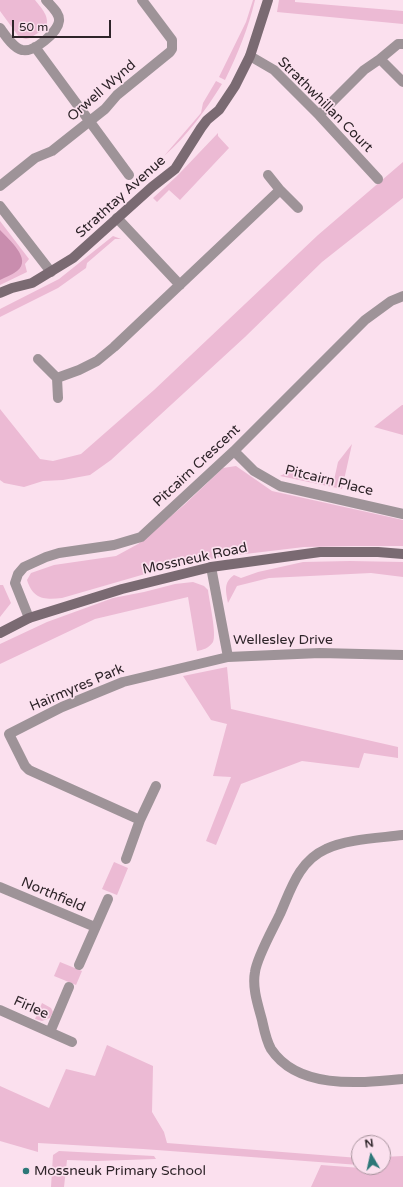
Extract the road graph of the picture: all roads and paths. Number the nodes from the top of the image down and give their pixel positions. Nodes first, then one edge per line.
1 (46, 0) edge
2 (142, 0) edge
3 (268, 0) edge
4 (2, 35) edge
5 (403, 44) edge
6 (35, 47) junction
7 (250, 56) junction
8 (380, 59) junction
9 (403, 82) edge
10 (319, 115) junction
11 (89, 122) junction
12 (268, 174) dead end
13 (128, 175) dead end
14 (378, 179) dead end
15 (0, 186) edge
16 (280, 190) junction
17 (0, 206) edge
18 (298, 208) dead end
19 (117, 218) junction
20 (51, 272) junction
21 (180, 285) junction
22 (0, 293) edge
23 (403, 296) edge
24 (38, 359) dead end
25 (57, 378) junction
26 (58, 398) dead end
27 (234, 451) junction
28 (403, 514) edge
29 (403, 554) edge
30 (211, 567) junction
31 (30, 618) junction
32 (0, 633) edge
33 (403, 655) edge
34 (228, 657) junction
35 (5, 736) edge
36 (156, 786) dead end
37 (140, 820) junction
38 (403, 835) edge
39 (126, 859) dead end
40 (0, 887) edge
41 (108, 899) dead end
42 (95, 927) junction
43 (78, 965) dead end
44 (70, 987) dead end
45 (0, 1010) edge
46 (50, 1032) junction
47 (72, 1042) dead end
48 (403, 1079) edge

1 - 6 street
2 - 11 street, Orwell Wynd
3 - 7 street, Strathtay Avenue
4 - 6 street
5 - 8 street
6 - 11 street
7 - 10 street, Strathwhillan Court
7 - 19 street, Strathtay Avenue
8 - 9 street
8 - 10 street
10 - 14 street, Strathwhillan Court
11 - 13 street
11 - 15 street, Orwell Wynd
12 - 16 street
16 - 18 street
16 - 21 street
17 - 20 street
19 - 20 street, Strathtay Avenue
19 - 21 street
20 - 22 street, Strathtay Avenue
21 - 25 street
23 - 27 street, Pitcairn Crescent
24 - 25 street
25 - 26 street
27 - 28 street, Pitcairn Place
27 - 31 street, Pitcairn Crescent
29 - 30 street, Mossneuk Road
30 - 31 street, Mossneuk Road
30 - 34 street, Wellesley Drive
31 - 32 street, Mossneuk Road
33 - 34 street, Wellesley Drive
34 - 35 street, Hairmyres Park
35 - 37 street, Hairmyres Park
36 - 37 street
37 - 39 street
38 - 48 street
40 - 42 street, Northfield
41 - 42 street, Northfield
42 - 43 street, Northfield
44 - 46 street, Firlee
45 - 46 street, Firlee
46 - 47 street, Firlee

